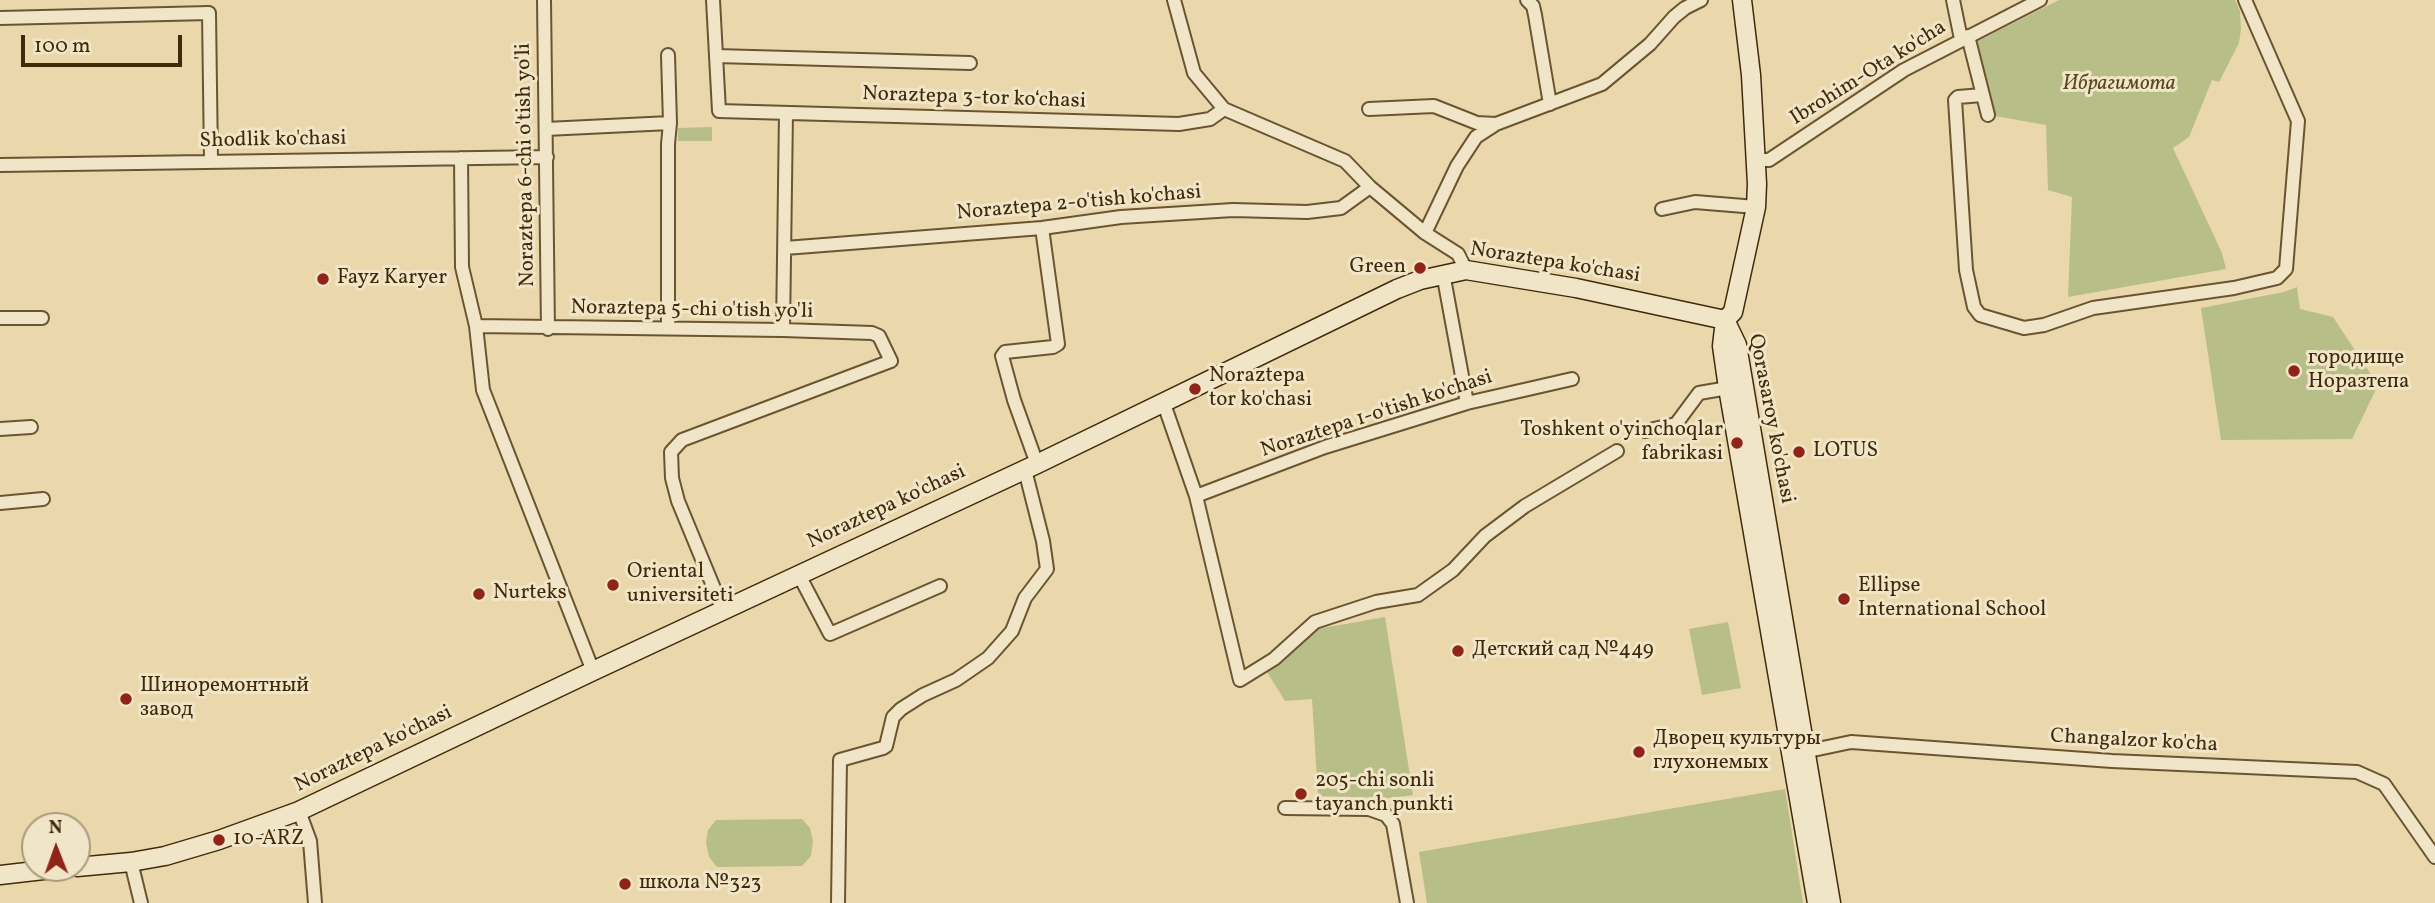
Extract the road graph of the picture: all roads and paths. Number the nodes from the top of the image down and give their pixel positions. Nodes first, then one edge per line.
1 (544, 0) edge
2 (713, 0) edge
3 (1174, 0) edge
4 (1527, 0) edge
5 (1701, 0) edge
6 (1742, 0) edge
7 (1953, 0) edge
8 (2040, 0) edge
9 (2245, 0) edge
10 (0, 18) edge
11 (1965, 38) junction
12 (668, 55) dead end
13 (716, 56) junction
14 (970, 63) dead end
15 (1982, 95) junction
16 (1550, 104) junction
17 (1224, 109) junction
18 (1369, 109) dead end
19 (786, 113) junction
20 (1988, 115) dead end
21 (670, 123) junction
22 (1496, 124) junction
23 (546, 129) junction
24 (461, 158) junction
25 (547, 158) junction
26 (211, 160) junction
27 (1757, 160) junction
28 (0, 165) edge
29 (1370, 187) junction
30 (1756, 207) junction
31 (1662, 209) dead end
32 (1042, 228) junction
33 (1425, 233) junction
34 (785, 248) junction
35 (1466, 270) junction
36 (1443, 273) junction
37 (0, 318) edge
38 (42, 318) dead end
39 (1726, 320) junction
40 (476, 326) junction
41 (668, 328) junction
42 (548, 329) junction
43 (783, 330) junction
44 (1572, 379) dead end
45 (1728, 387) junction
46 (1467, 402) junction
47 (1164, 404) junction
48 (31, 427) dead end
49 (0, 429) edge
50 (1645, 431) dead end
51 (1617, 451) dead end
52 (1031, 467) junction
53 (1196, 496) junction
54 (43, 499) dead end
55 (0, 503) edge
56 (799, 575) junction
57 (940, 586) dead end
58 (723, 610) junction
59 (593, 671) junction
60 (1799, 753) junction
61 (1285, 808) dead end
62 (299, 811) junction
63 (2435, 857) edge
64 (131, 862) junction
65 (91, 866) edge
66 (21, 873) edge
67 (0, 875) edge
68 (141, 903) edge
69 (316, 903) edge
70 (838, 903) edge
71 (1407, 903) edge
72 (1817, 903) edge
73 (1831, 903) edge

1 - 23 street, Noraztepa 6-chi o'tish yo'li
2 - 13 street
3 - 17 street
4 - 16 street
5 - 16 street
6 - 27 main road
7 - 11 street
8 - 11 street, Ibrohim-Ota ko'cha
9 - 15 street
10 - 26 street
11 - 15 street
11 - 27 street, Ibrohim-Ota ko'cha
12 - 21 street
13 - 14 street
13 - 19 street, Noraztepa 3-tor ko‘chasi
15 - 20 street
16 - 22 street
17 - 19 street, Noraztepa 3-tor ko‘chasi
17 - 29 street
18 - 22 street
19 - 34 street
21 - 23 street
21 - 41 street
22 - 33 street
23 - 25 street, Noraztepa 6-chi o'tish yo'li
24 - 25 street, Shodlik ko'chasi
24 - 26 street, Shodlik ko'chasi
24 - 40 street
25 - 42 street, Noraztepa 6-chi o'tish yo'li
26 - 28 street, Shodlik ko'chasi
27 - 30 main road
29 - 32 street, Noraztepa 2-o'tish ko'chasi
29 - 33 street
30 - 31 street
30 - 39 main road
32 - 34 street, Noraztepa 2-o'tish ko'chasi
32 - 52 street
33 - 35 street
34 - 43 street
35 - 36 main road, Noraztepa ko'chasi
35 - 39 main road, Noraztepa ko'chasi
36 - 46 street
36 - 47 main road, Noraztepa ko'chasi
37 - 38 street
39 - 45 main road, Qorasaroy ko'chasi
39 - 60 main road, Qorasaroy ko'chasi
40 - 42 street, Noraztepa 5-chi o'tish yo'li
40 - 59 street
41 - 42 street, Noraztepa 5-chi o'tish yo'li
41 - 43 street, Noraztepa 5-chi o'tish yo'li
43 - 58 street, Noraztepa 5-chi o'tish yo'li
44 - 46 street, Noraztepa 1-o'tish ko'chasi
45 - 50 street
45 - 60 main road, Qorasaroy ko'chasi
46 - 53 street, Noraztepa 1-o'tish ko'chasi
47 - 52 main road, Noraztepa ko'chasi
47 - 53 street
48 - 49 street
51 - 53 street
52 - 56 main road, Noraztepa ko'chasi
52 - 70 street
54 - 55 street
56 - 57 street
56 - 58 main road, Noraztepa ko'chasi
58 - 59 main road, Noraztepa ko'chasi
59 - 62 main road, Noraztepa ko'chasi
60 - 63 street, Changalzor ko'cha
60 - 72 main road, Qorasaroy ko'chasi
60 - 73 main road, Qorasaroy ko'chasi
61 - 71 street
62 - 64 main road, Noraztepa ko'chasi
62 - 69 street
64 - 65 main road, Noraztepa ko'chasi
64 - 68 street
66 - 67 main road

